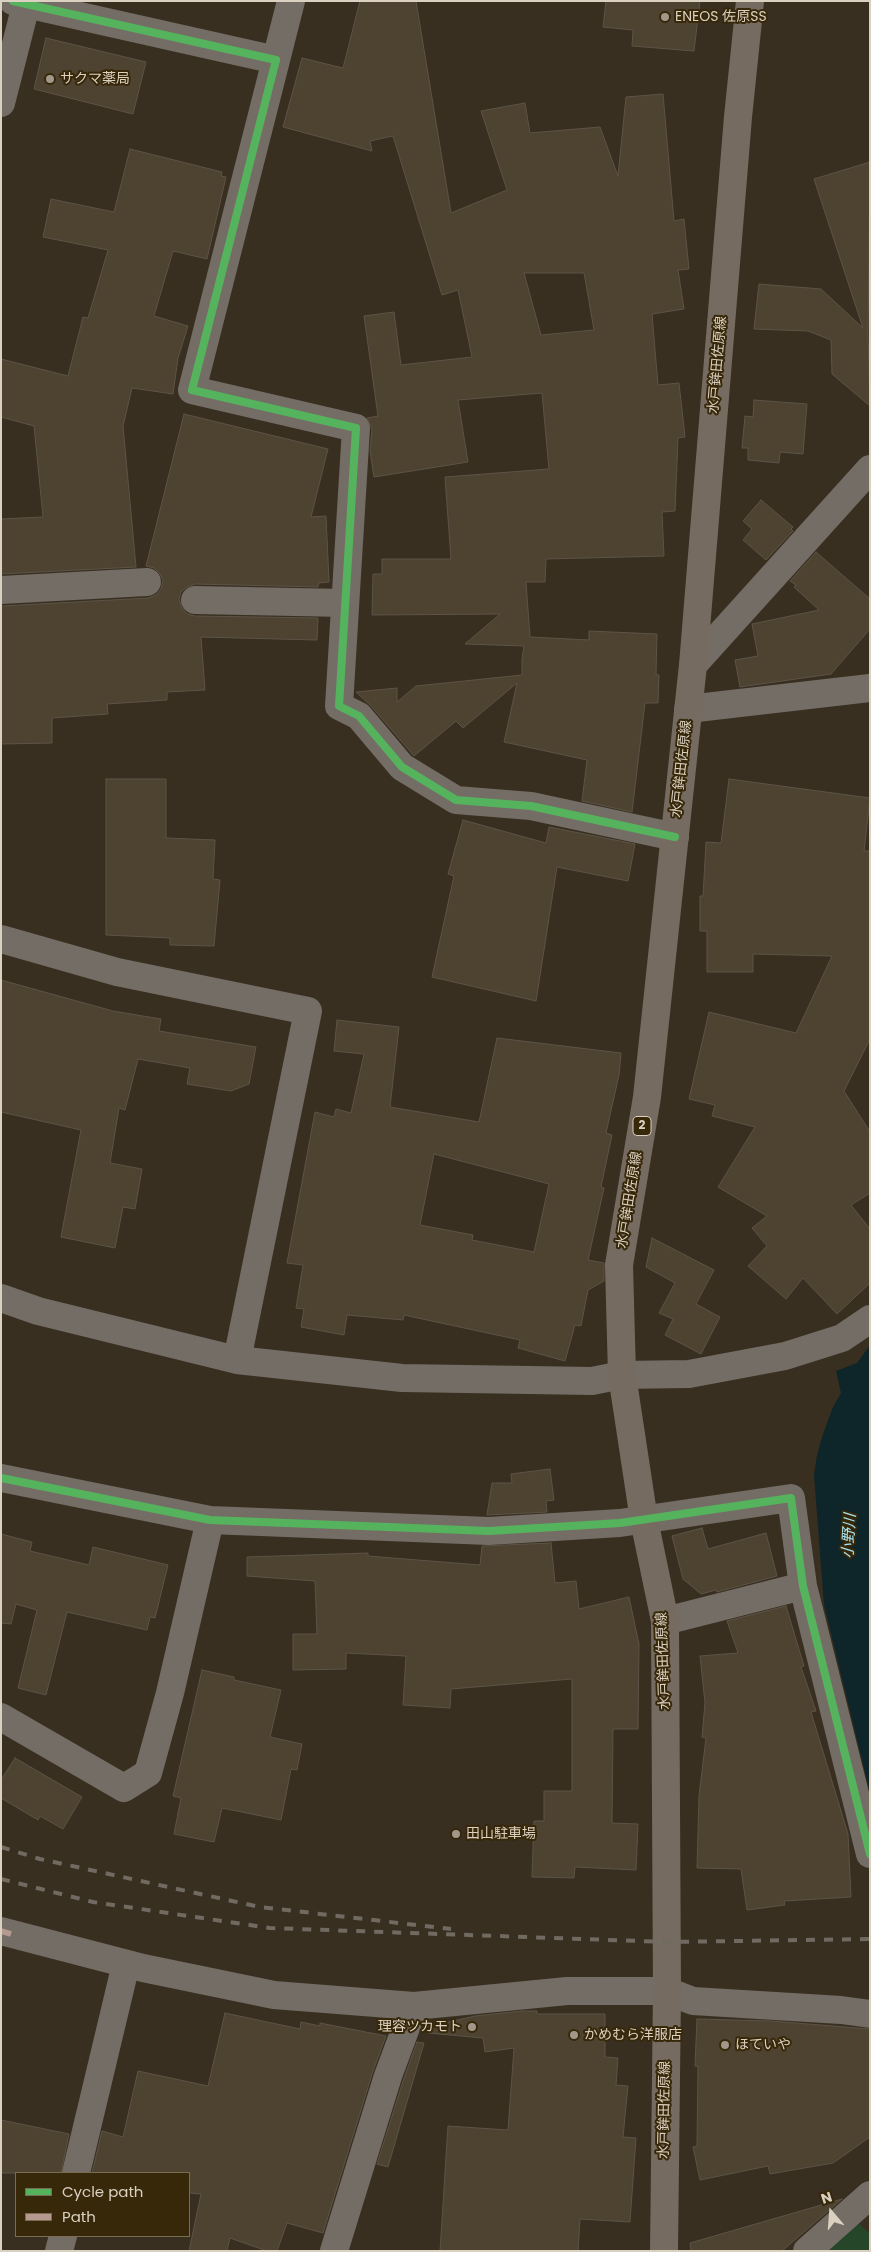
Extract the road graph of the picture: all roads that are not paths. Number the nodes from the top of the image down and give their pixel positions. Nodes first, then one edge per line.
1 (291, 1) edge
2 (750, 1) edge
3 (22, 2) edge
4 (276, 60) junction
5 (1, 103) edge
6 (870, 469) edge
7 (147, 582) dead end
8 (1, 590) edge
9 (195, 600) dead end
10 (345, 603) junction
11 (693, 665) junction
12 (870, 688) edge
13 (688, 709) junction
14 (675, 837) junction
15 (1, 939) edge
16 (1, 1298) edge
17 (870, 1319) edge
18 (237, 1360) junction
19 (622, 1375) junction
20 (1, 1478) edge
21 (210, 1520) junction
22 (644, 1520) junction
23 (803, 1586) junction
24 (665, 1621) junction
25 (1, 1717) edge
26 (870, 1854) edge
27 (6, 1933) edge
28 (126, 1964) junction
29 (666, 1992) junction
30 (414, 2006) junction
31 (870, 2014) edge
32 (76, 2172) edge
33 (870, 2194) edge
34 (63, 2237) edge
35 (59, 2251) edge
36 (334, 2251) edge
37 (664, 2251) edge
38 (807, 2251) edge

1 - 4 street
2 - 11 main road, 水戸鉾田佐原線 / 2
3 - 4 street
3 - 5 street
4 - 10 street
6 - 11 street
7 - 8 street
9 - 10 street
10 - 14 street
11 - 13 main road, 水戸鉾田佐原線 / 2
12 - 13 street
13 - 14 main road, 水戸鉾田佐原線 / 2
14 - 19 main road, 水戸鉾田佐原線 / 2
15 - 18 street
16 - 18 street
17 - 19 street
18 - 19 street
19 - 22 main road, 水戸鉾田佐原線 / 2
20 - 21 street
21 - 22 street
21 - 25 street
22 - 23 street
22 - 24 main road, 水戸鉾田佐原線 / 2
23 - 24 street
23 - 26 street
24 - 29 main road, 水戸鉾田佐原線 / 2
27 - 28 street
28 - 30 street
28 - 32 street
29 - 30 street
29 - 31 street
29 - 37 main road, 水戸鉾田佐原線 / 2
30 - 36 street
33 - 38 street
34 - 35 street

